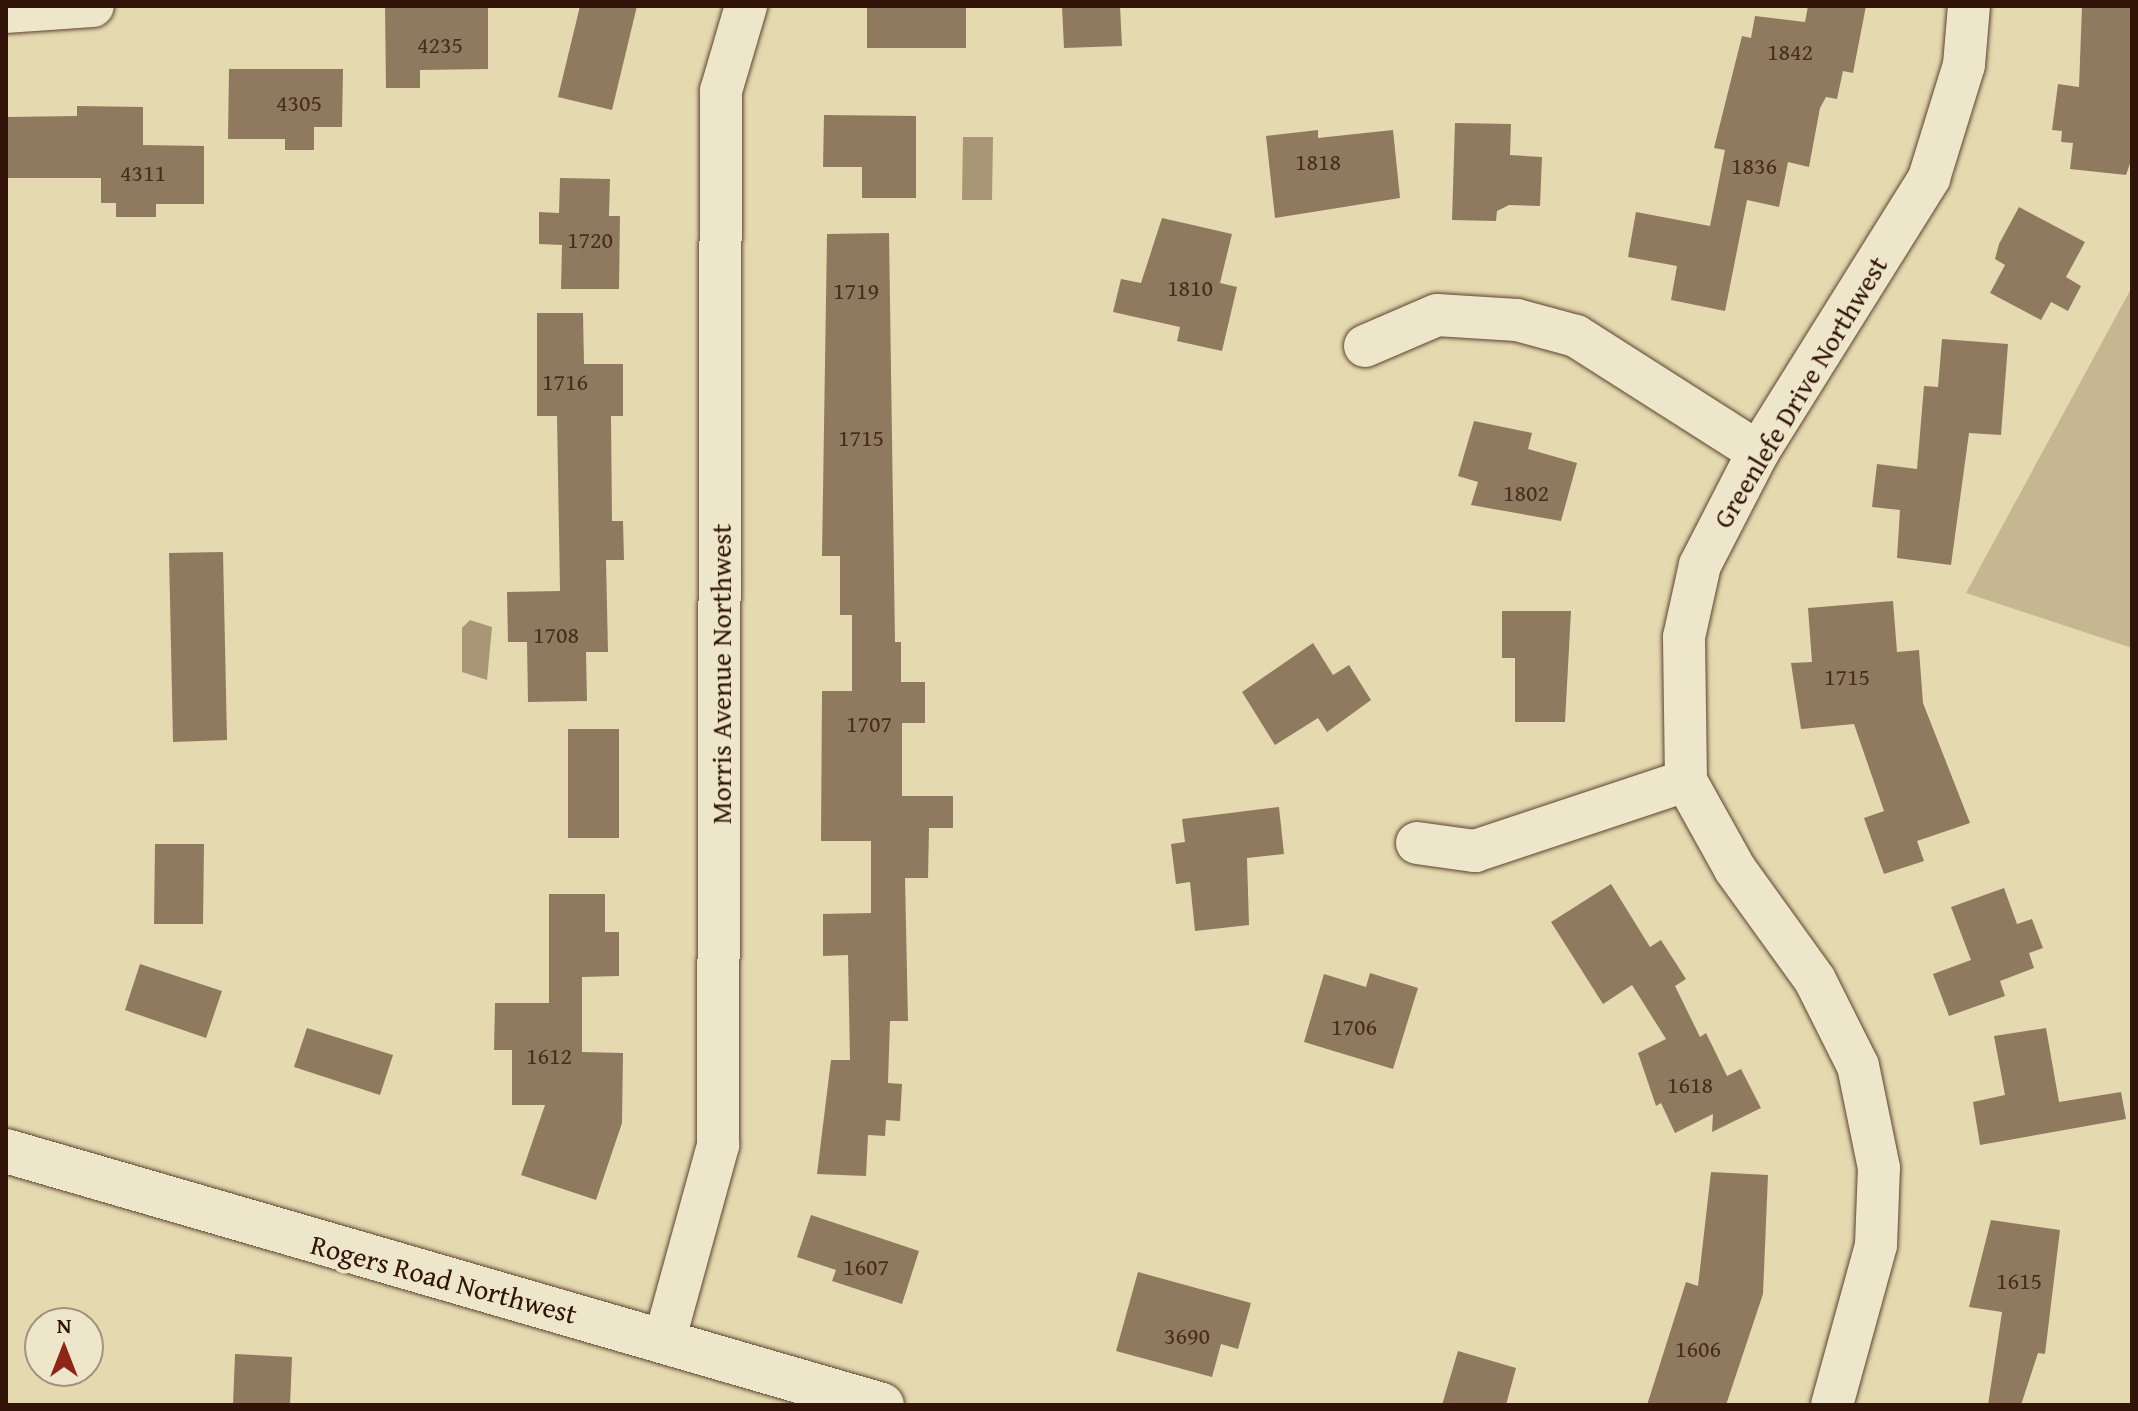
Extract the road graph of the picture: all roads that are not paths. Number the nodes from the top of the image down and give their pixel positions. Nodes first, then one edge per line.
1 (93, 6) edge
2 (746, 6) edge
3 (1969, 6) edge
4 (6, 12) edge
5 (1365, 346) dead end
6 (1758, 452) junction
7 (1686, 781) junction
8 (1417, 843) dead end
9 (6, 1151) edge
10 (665, 1338) junction
11 (882, 1405) edge
12 (1832, 1405) edge

1 - 4 street
2 - 10 street, Morris Avenue Northwest
3 - 6 street, Greenlefe Drive Northwest
5 - 6 street
6 - 7 street, Greenlefe Drive Northwest
7 - 8 street
7 - 12 street, Greenlefe Drive Northwest
9 - 10 street, Rogers Road Northwest
10 - 11 street, Rogers Road Northwest

